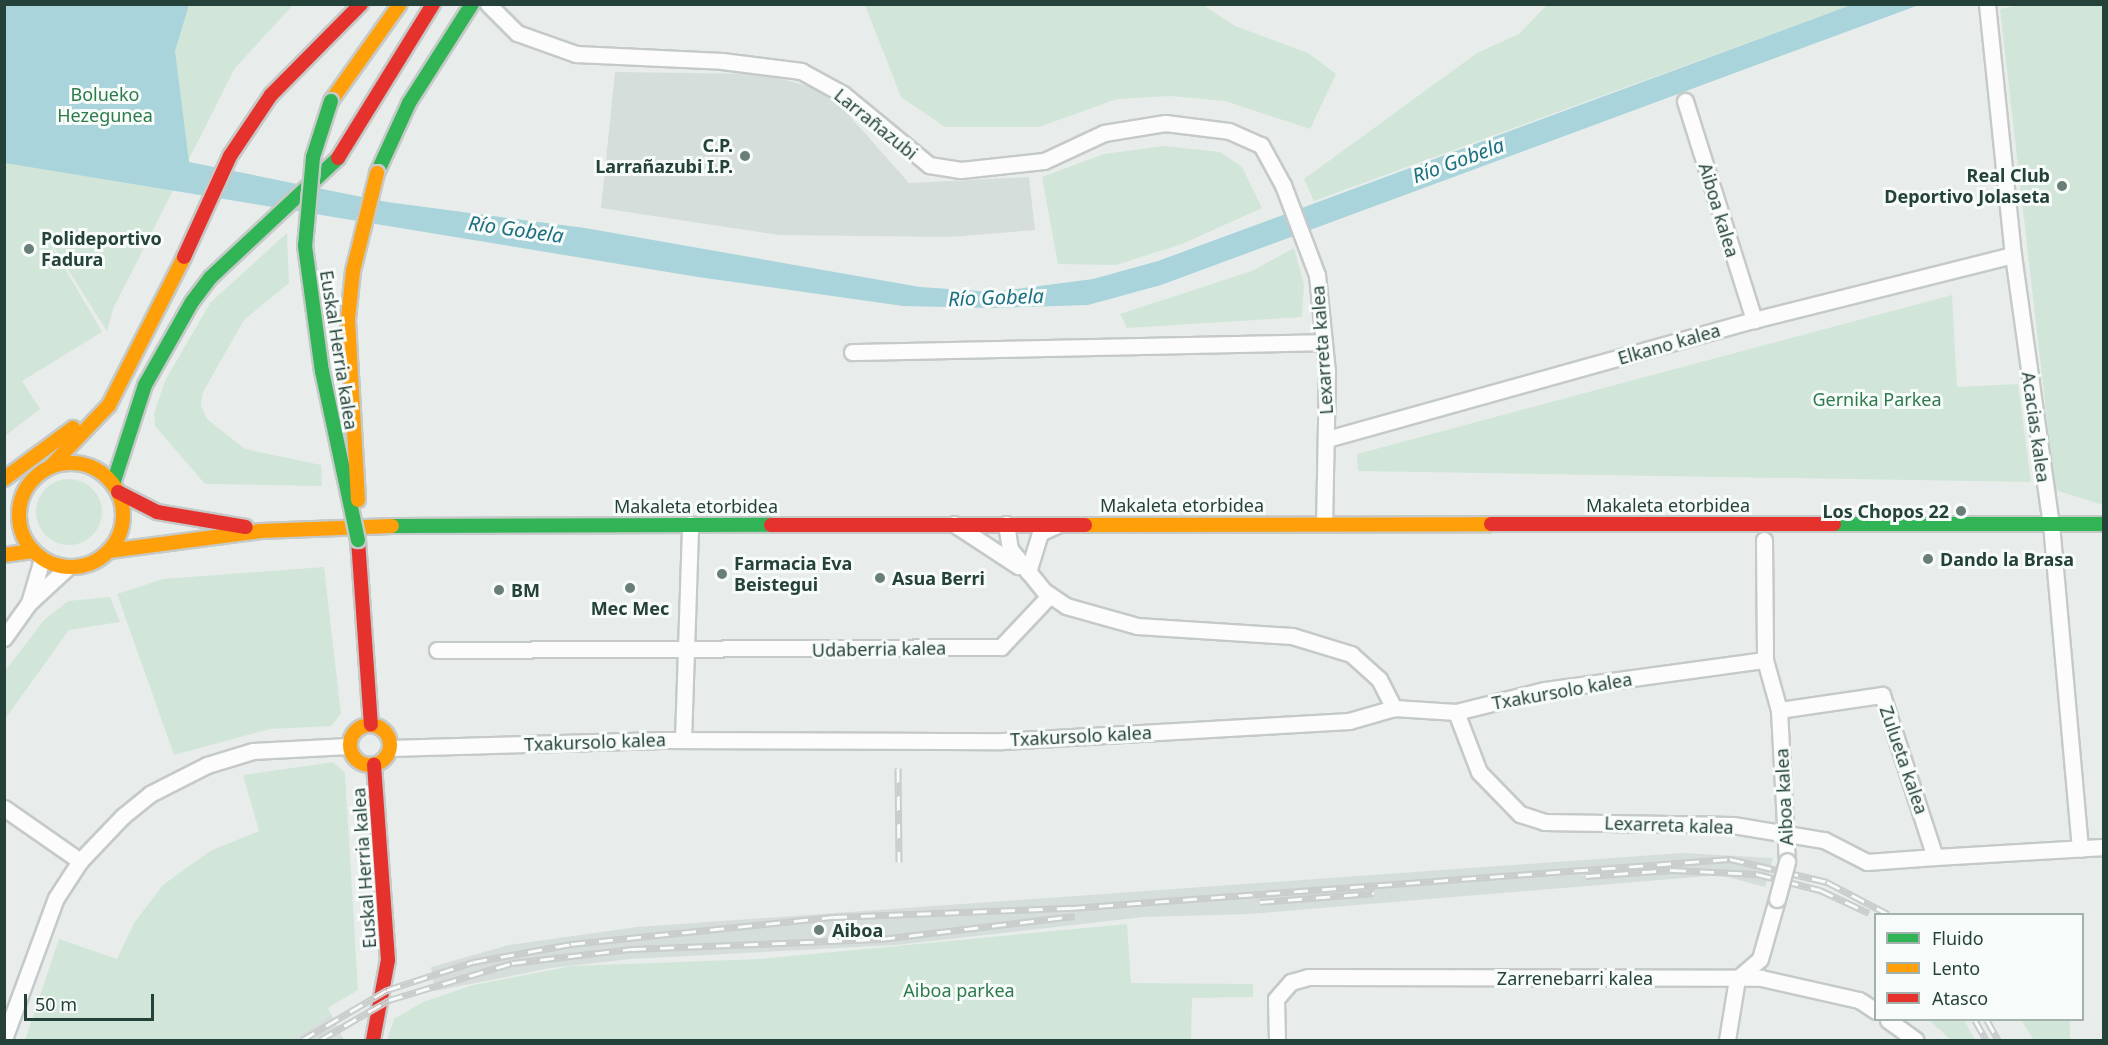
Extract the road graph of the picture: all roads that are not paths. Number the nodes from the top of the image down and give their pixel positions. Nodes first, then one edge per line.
1 (361, 4) edge
2 (400, 4) edge
3 (433, 4) edge
4 (472, 4) edge
5 (488, 4) edge
6 (1987, 4) edge
7 (1685, 101) dead end
8 (1283, 185) joint
9 (2013, 255) junction
10 (1754, 320) junction
11 (1324, 342) junction
12 (852, 352) dead end
13 (116, 386) junction
14 (1327, 440) junction
15 (51, 466) junction
16 (4, 479) edge
17 (26, 486) junction
18 (116, 488) junction
19 (4, 496) edge
20 (1324, 522) junction
21 (1060, 523) junction
22 (690, 524) junction
23 (954, 524) junction
24 (1006, 524) junction
25 (2051, 524) junction
26 (2103, 524) edge
27 (261, 531) junction
28 (358, 540) junction
29 (1764, 540) dead end
30 (109, 551) junction
31 (4, 555) edge
32 (38, 555) junction
33 (68, 567) junction
34 (1028, 572) junction
35 (1050, 595) junction
36 (29, 603) junction
37 (4, 638) edge
38 (436, 650) dead end
39 (686, 652) junction
40 (1765, 660) junction
41 (1394, 708) junction
42 (1779, 710) junction
43 (1456, 712) junction
44 (371, 724) junction
45 (683, 740) junction
46 (348, 746) junction
47 (390, 748) junction
48 (374, 764) junction
49 (4, 808) edge
50 (1788, 834) junction
51 (2103, 847) edge
52 (2080, 849) junction
53 (1936, 856) junction
54 (80, 861) junction
55 (1737, 979) junction
56 (11, 997) edge
57 (1874, 1010) edge
58 (1889, 1021) edge
59 (4, 1039) edge
60 (373, 1041) edge
61 (1277, 1041) edge
62 (1727, 1041) edge
63 (1916, 1041) edge

1 - 13 street
2 - 28 street, Euskal Herria kalea, bridge
3 - 18 street
4 - 28 street, bridge
5 - 8 street, Larrañazubi
6 - 9 street, Acacias kalea
7 - 10 street, Aiboa kalea
8 - 11 street, Lexarreta kalea
9 - 10 street, Elkano kalea
9 - 25 street, Acacias kalea
10 - 14 street, Elkano kalea
11 - 12 street
11 - 14 street, Lexarreta kalea
13 - 15 street
13 - 16 street
14 - 20 street, Lexarreta kalea
15 - 17 street
15 - 18 street
17 - 19 street
17 - 32 street
18 - 27 street, Makaleta etorbidea
18 - 30 street
20 - 21 street, Makaleta etorbidea
20 - 25 street, Makaleta etorbidea
21 - 24 street, Makaleta etorbidea
21 - 34 street
22 - 23 street, Makaleta etorbidea
22 - 27 street, Makaleta etorbidea
22 - 39 street
23 - 24 street, Makaleta etorbidea
23 - 34 street
24 - 34 street
25 - 26 street, Makaleta etorbidea
25 - 52 street, Acacias kalea
27 - 30 street, Makaleta etorbidea
28 - 44 street, Euskal Herria kalea
29 - 40 street, Aiboa kalea
30 - 33 street
31 - 32 street
32 - 33 street
32 - 36 street
33 - 36 street
34 - 35 street
35 - 39 street, Udaberria kalea
35 - 41 street
36 - 37 street
38 - 39 street, Udaberria kalea
39 - 45 street
40 - 42 street, Aiboa kalea
40 - 43 street, Txakursolo kalea
41 - 43 street, Txakursolo kalea
41 - 45 street, Txakursolo kalea
42 - 50 street, Aiboa kalea
42 - 53 street, Zulueta kalea
43 - 50 street, Lexarreta kalea
44 - 46 street
44 - 47 street
45 - 47 street, Txakursolo kalea
46 - 48 street
46 - 54 street
47 - 48 street
48 - 60 street, Euskal Herria kalea
49 - 54 street
50 - 53 street, Lexarreta kalea
50 - 55 street, Aiboa kalea, bridge
51 - 52 street, Lexarreta kalea
52 - 53 street, Lexarreta kalea
54 - 56 street
55 - 57 street, Zarrenebarri kalea
55 - 61 street, Zarrenebarri kalea
55 - 62 street
56 - 59 street
58 - 63 street

